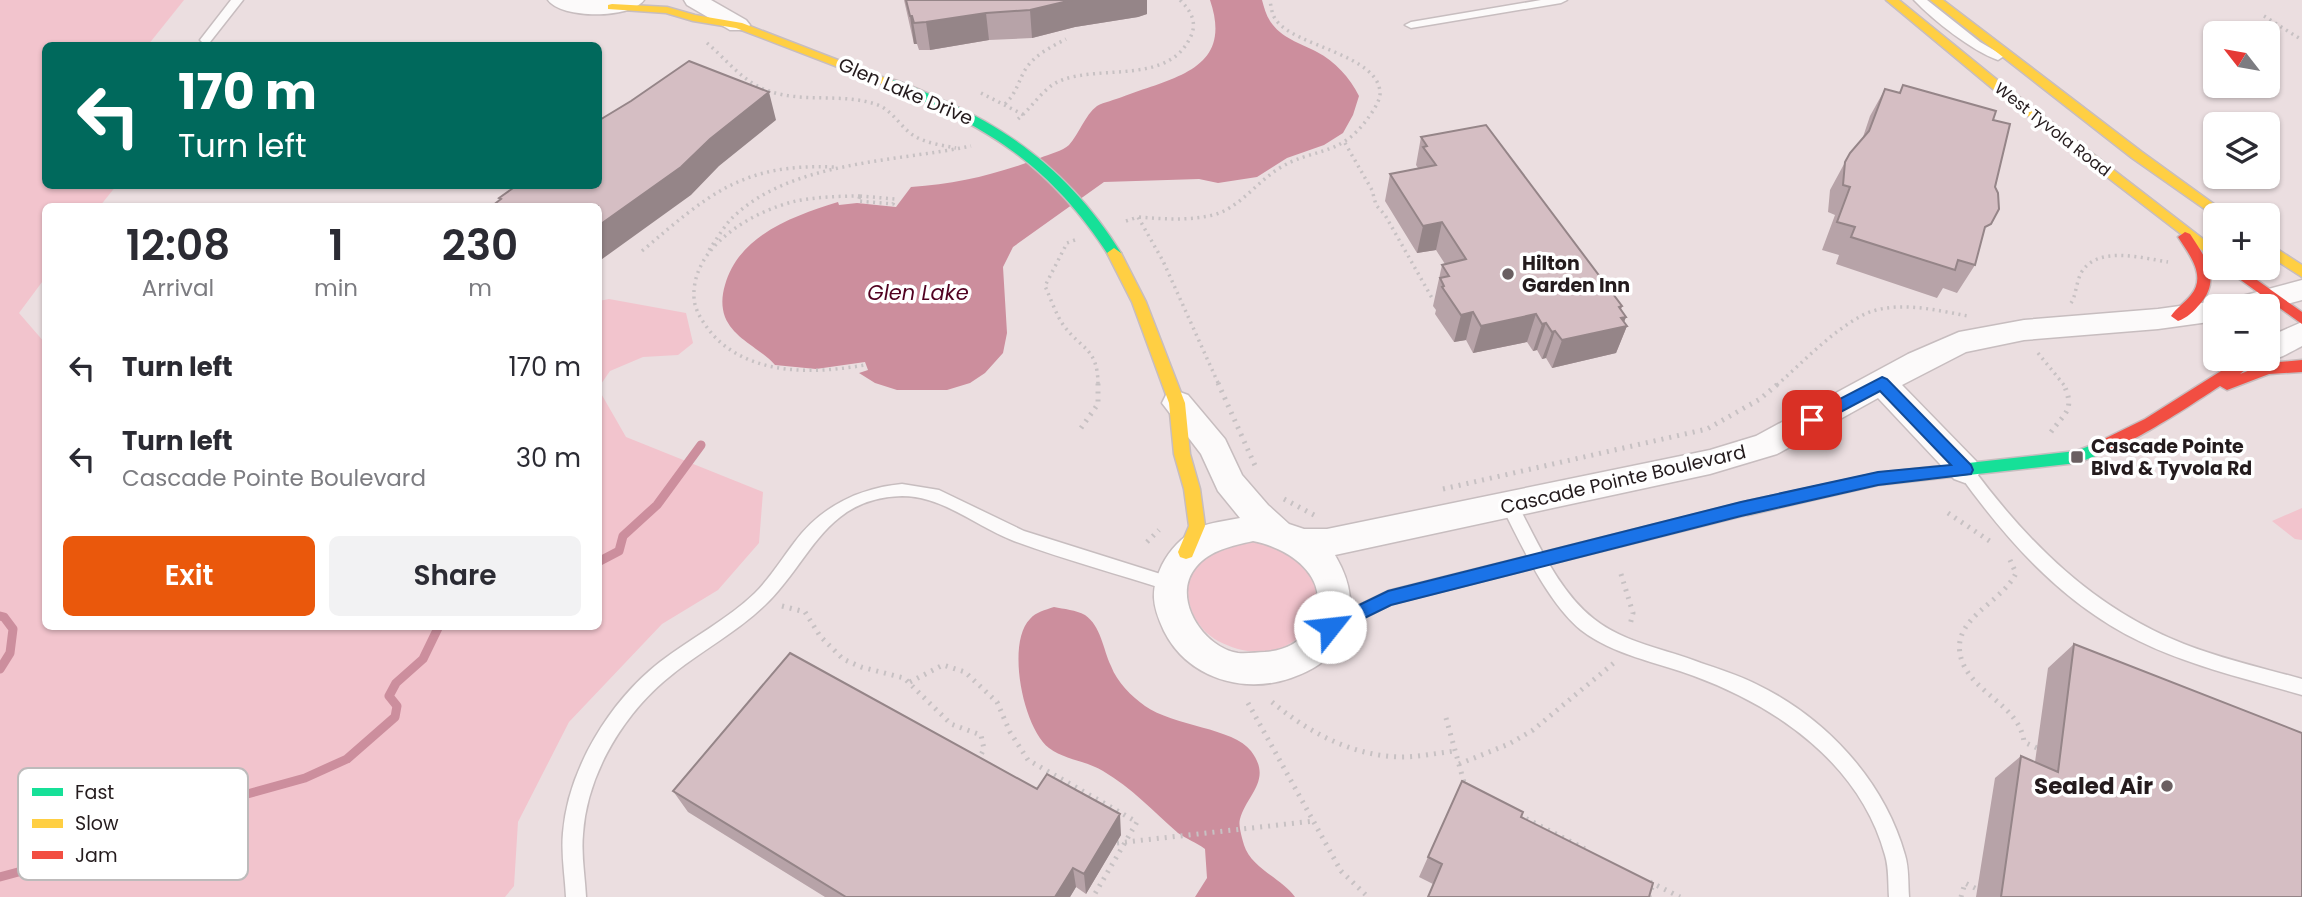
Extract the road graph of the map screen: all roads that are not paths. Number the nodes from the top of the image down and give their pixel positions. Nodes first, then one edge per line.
1 (237, 0) edge
2 (559, 0) edge
3 (695, 0) edge
4 (1561, 0) edge
5 (1892, 0) edge
6 (1920, 0) edge
7 (1937, 0) edge
8 (622, 3) edge
9 (738, 25) junction
10 (1411, 25) dead end
11 (206, 40) dead end
12 (2037, 77) junction
13 (2205, 203) edge
14 (2180, 229) junction
15 (2280, 242) edge
16 (2289, 245) dead end
17 (2203, 246) edge
18 (2280, 256) edge
19 (2302, 272) edge
20 (2247, 280) edge
21 (2302, 290) edge
22 (2267, 294) edge
23 (2280, 296) edge
24 (2280, 304) edge
25 (2203, 313) edge
26 (2178, 316) junction
27 (2302, 319) edge
28 (2302, 333) edge
29 (2280, 344) edge
30 (2302, 366) edge
31 (2232, 371) edge
32 (1882, 383) junction
33 (2185, 400) junction
34 (1177, 402) junction
35 (1965, 470) junction
36 (1509, 505) junction
37 (1289, 538) junction
38 (1186, 552) junction
39 (1540, 559) junction
40 (1170, 584) junction
41 (1330, 627) junction
42 (2302, 687) edge
43 (576, 897) edge
44 (1899, 897) edge

1 - 11 lane
2 - 8 street
3 - 9 street, Glen Lake Drive
4 - 10 lane
5 - 14 street, West Tyvola Road
6 - 12 lane
7 - 12 street, West Tyvola Road
8 - 9 street, Glen Lake Drive
9 - 34 street, Glen Lake Drive
12 - 13 street, West Tyvola Road
14 - 17 street, West Tyvola Road
14 - 26 street
15 - 16 street
18 - 19 street
20 - 22 street
21 - 23 street
24 - 27 street
25 - 26 street, Cascade Pointe Boulevard
26 - 32 street, Cascade Pointe Boulevard
28 - 29 street
30 - 33 street
31 - 33 street
32 - 35 street
32 - 36 street, Cascade Pointe Boulevard
33 - 35 street
34 - 37 street, Glen Lake Drive
34 - 38 street, Glen Lake Drive
35 - 39 street
35 - 42 lane
36 - 37 street, Cascade Pointe Boulevard
36 - 39 lane
37 - 38 street
37 - 41 street
38 - 40 street
39 - 41 street
39 - 44 lane
40 - 41 street
40 - 43 lane

